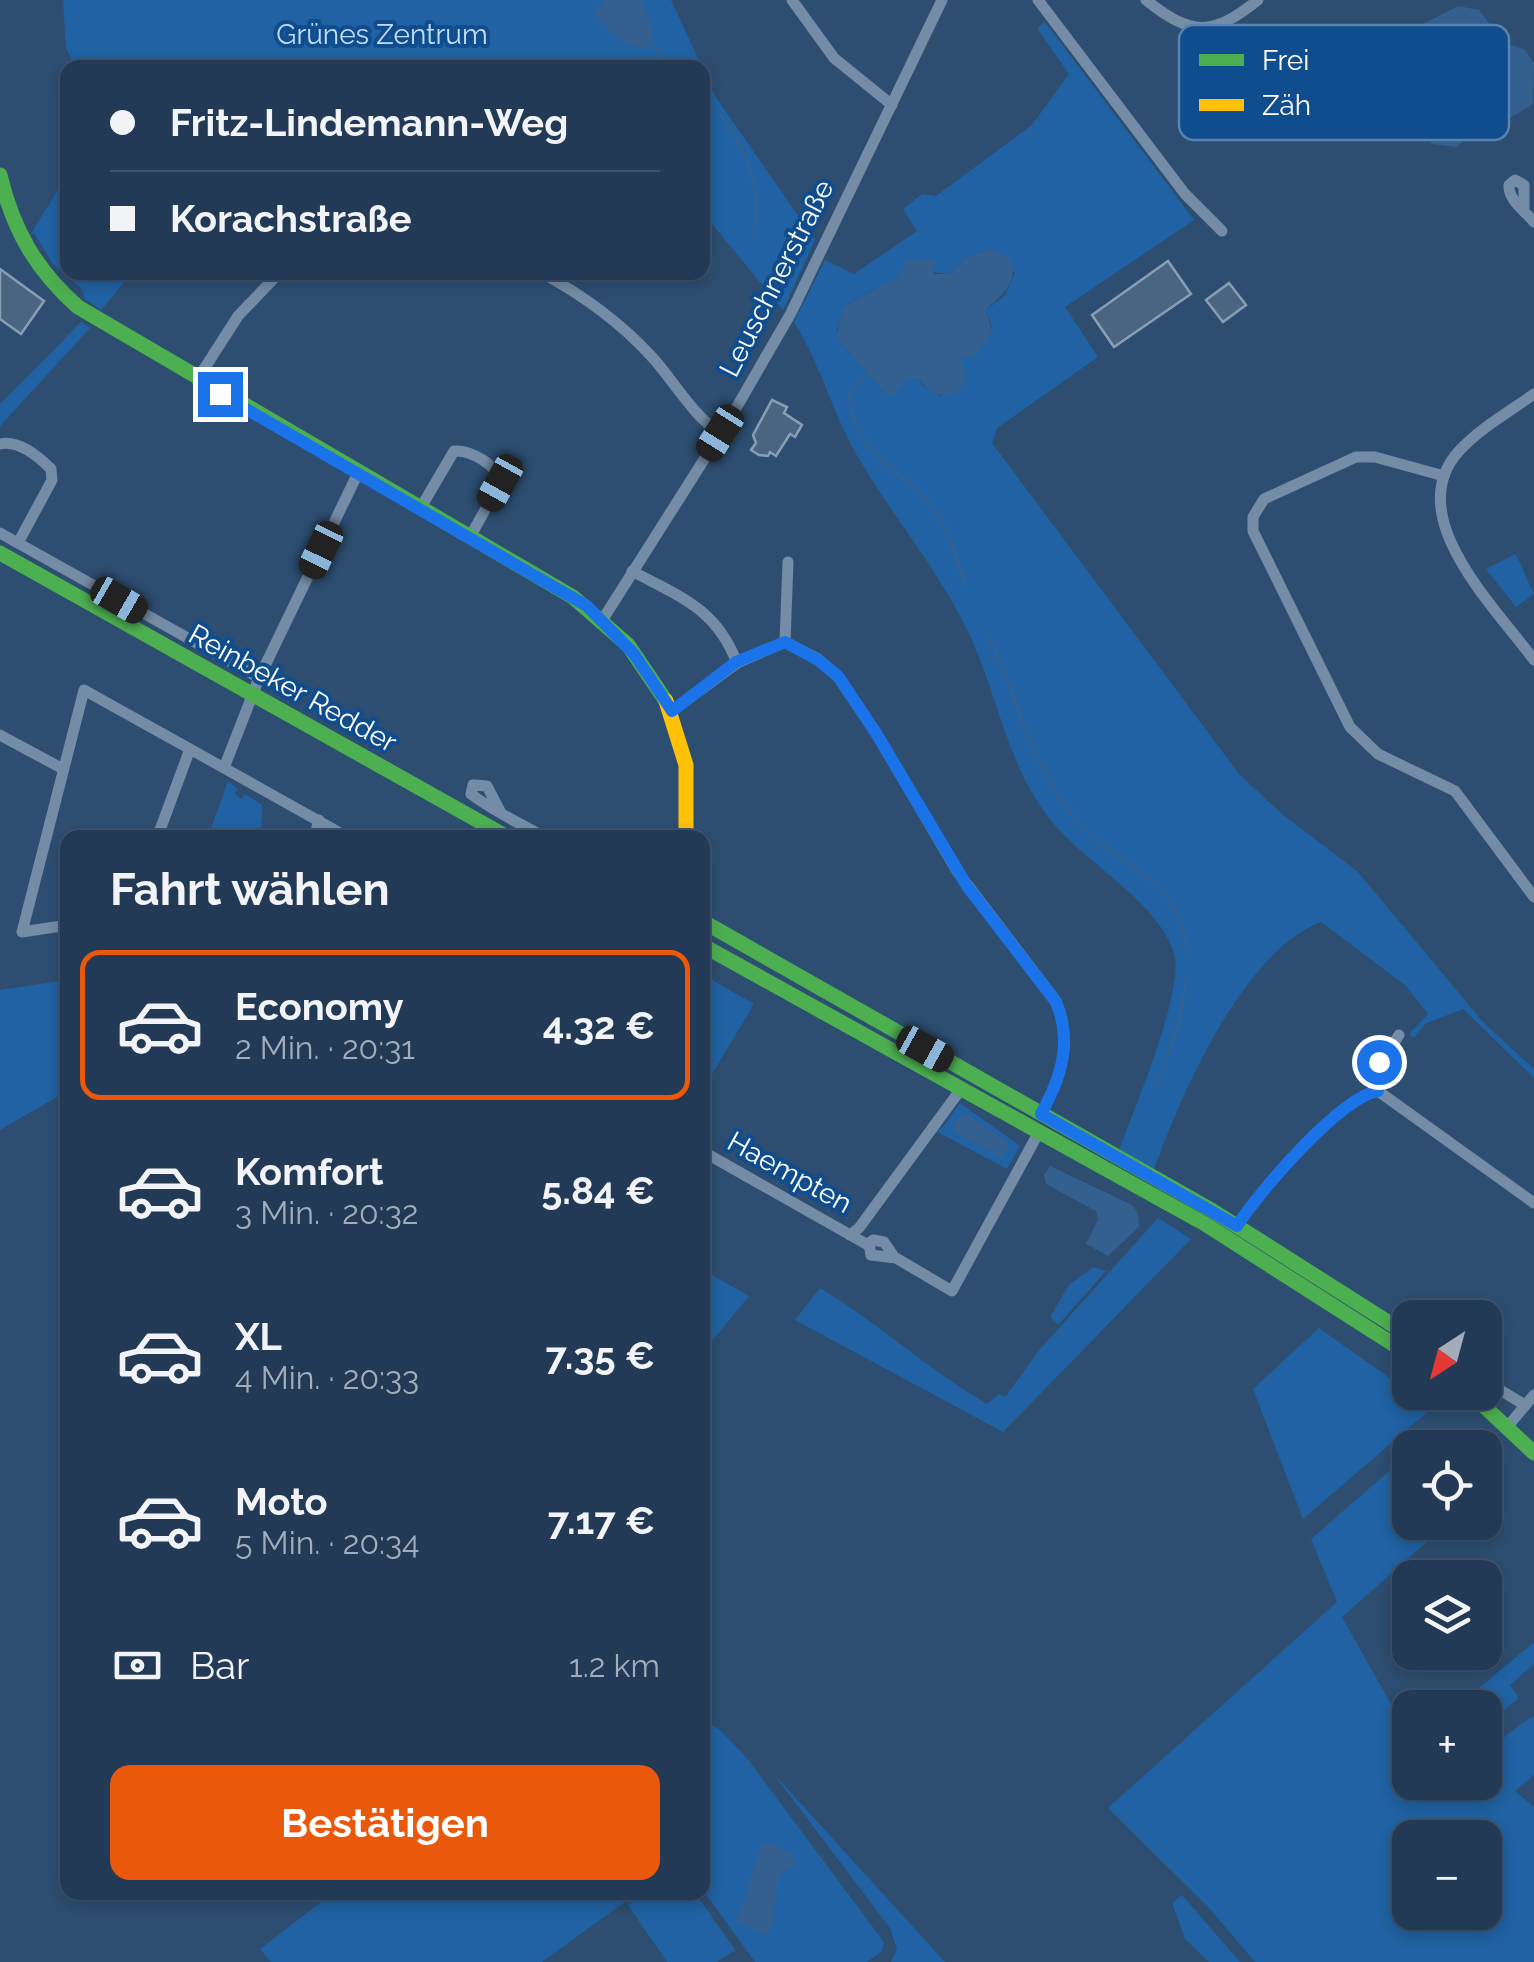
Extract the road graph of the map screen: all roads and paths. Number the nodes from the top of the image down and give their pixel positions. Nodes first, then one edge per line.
1 (792, 0) edge
2 (942, 0) edge
3 (1038, 0) edge
4 (1146, 0) edge
5 (1258, 0) edge
6 (1192, 25) edge
7 (1221, 25) edge
8 (892, 105) junction
9 (0, 175) edge
10 (1524, 211) dead end
11 (1534, 222) edge
12 (1222, 231) dead end
13 (272, 280) edge
14 (554, 280) edge
15 (197, 380) junction
16 (1534, 394) edge
17 (720, 433) junction
18 (0, 444) edge
19 (358, 473) junction
20 (1444, 476) junction
21 (420, 509) junction
22 (0, 533) edge
23 (470, 537) junction
24 (18, 543) junction
25 (0, 553) edge
26 (788, 562) dead end
27 (632, 570) junction
28 (603, 619) junction
29 (785, 642) junction
30 (1534, 660) edge
31 (736, 662) junction
32 (259, 678) junction
33 (253, 695) junction
34 (672, 711) junction
35 (6, 738) edge
36 (190, 749) junction
37 (224, 768) junction
38 (63, 770) junction
39 (501, 812) dead end
40 (318, 820) junction
41 (160, 830) edge
42 (316, 830) edge
43 (335, 830) edge
44 (495, 830) edge
45 (532, 830) edge
46 (686, 830) edge
47 (1534, 896) edge
48 (60, 926) edge
49 (710, 927) edge
50 (710, 949) edge
51 (1399, 1036) dead end
52 (961, 1089) junction
53 (1378, 1091) junction
54 (1041, 1114) junction
55 (1038, 1132) junction
56 (710, 1156) edge
57 (1534, 1203) edge
58 (1237, 1226) junction
59 (850, 1235) junction
60 (1392, 1325) edge
61 (1392, 1343) edge
62 (1502, 1388) edge
63 (1530, 1400) edge
64 (1489, 1410) edge
65 (1508, 1426) junction
66 (1534, 1452) edge

1 - 8 street
2 - 8 street, Leuschnerstraße
3 - 12 street
4 - 6 street
5 - 7 street
8 - 17 street, Leuschnerstraße
9 - 15 street
10 - 11 street
13 - 15 street
14 - 17 street
15 - 19 street
16 - 20 street
17 - 27 street, Leuschnerstraße
18 - 24 street
19 - 21 street
19 - 32 street
20 - 30 street
20 - 47 street
21 - 23 street
21 - 23 street
22 - 24 street, Reinbeker Redder
23 - 28 street
24 - 32 street, Reinbeker Redder
25 - 33 street, Reinbeker Redder
26 - 29 street
27 - 28 street, Leuschnerstraße
27 - 31 street
28 - 34 street
29 - 31 street
29 - 54 street
31 - 34 street
32 - 33 street
33 - 37 street
33 - 44 street, Reinbeker Redder
34 - 46 street
35 - 38 street
36 - 37 street
36 - 38 street
36 - 41 street
37 - 40 street
38 - 48 street
39 - 45 street
40 - 42 street
40 - 43 street
49 - 54 street
50 - 52 street
51 - 53 street
52 - 55 street
52 - 59 street, Haempten
53 - 57 street
53 - 58 street
54 - 58 street
55 - 59 street
55 - 61 street
56 - 59 street, Haempten
58 - 60 street
62 - 63 street
63 - 65 street
64 - 65 street
65 - 66 street

